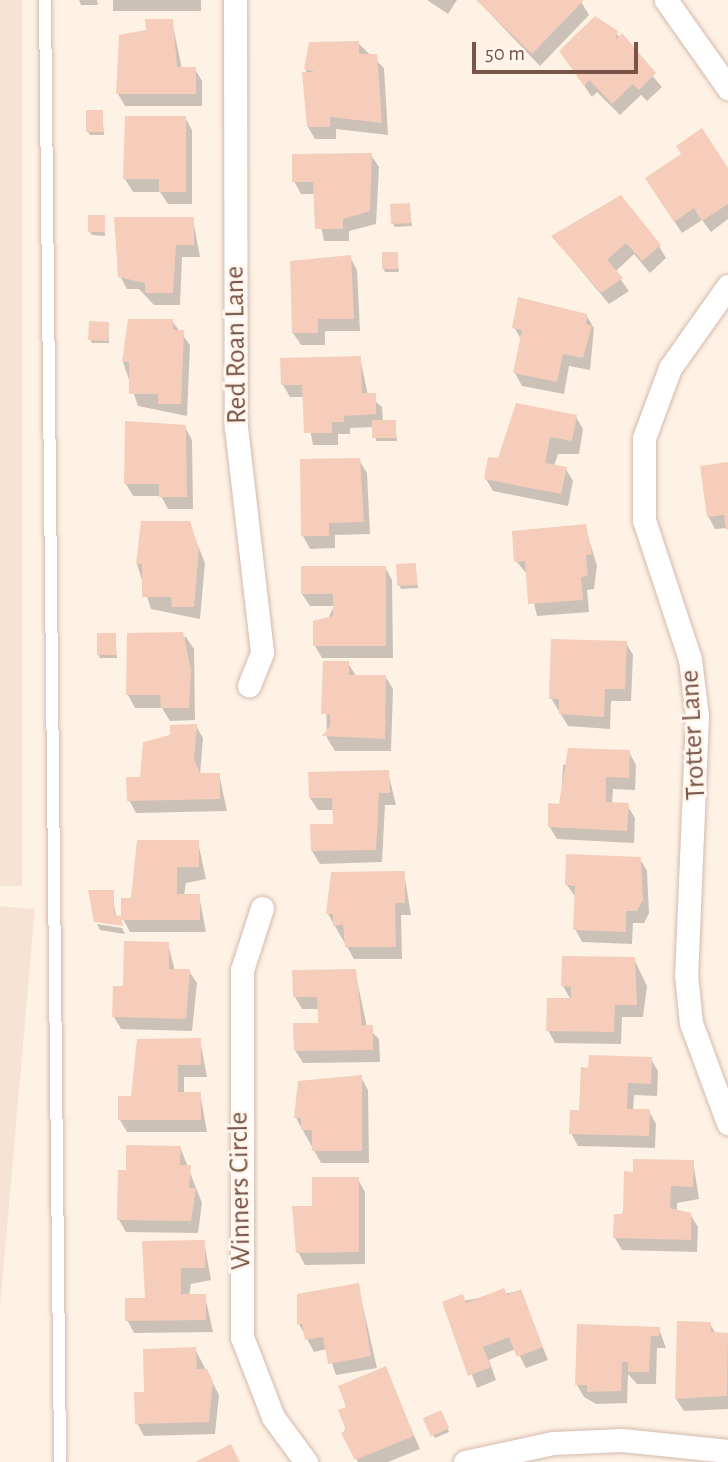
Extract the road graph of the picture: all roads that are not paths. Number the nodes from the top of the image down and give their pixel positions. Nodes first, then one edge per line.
1 (45, 0) edge
2 (235, 0) edge
3 (666, 0) edge
4 (728, 88) edge
5 (728, 286) edge
6 (249, 686) dead end
7 (262, 908) dead end
8 (728, 1123) edge
9 (728, 1451) edge
10 (60, 1462) edge
11 (306, 1462) edge
12 (465, 1462) edge

1 - 10 lane
2 - 6 street, Red Roan Lane
3 - 4 street
5 - 8 street, Trotter Lane
7 - 11 street, Winners Circle
9 - 12 street

